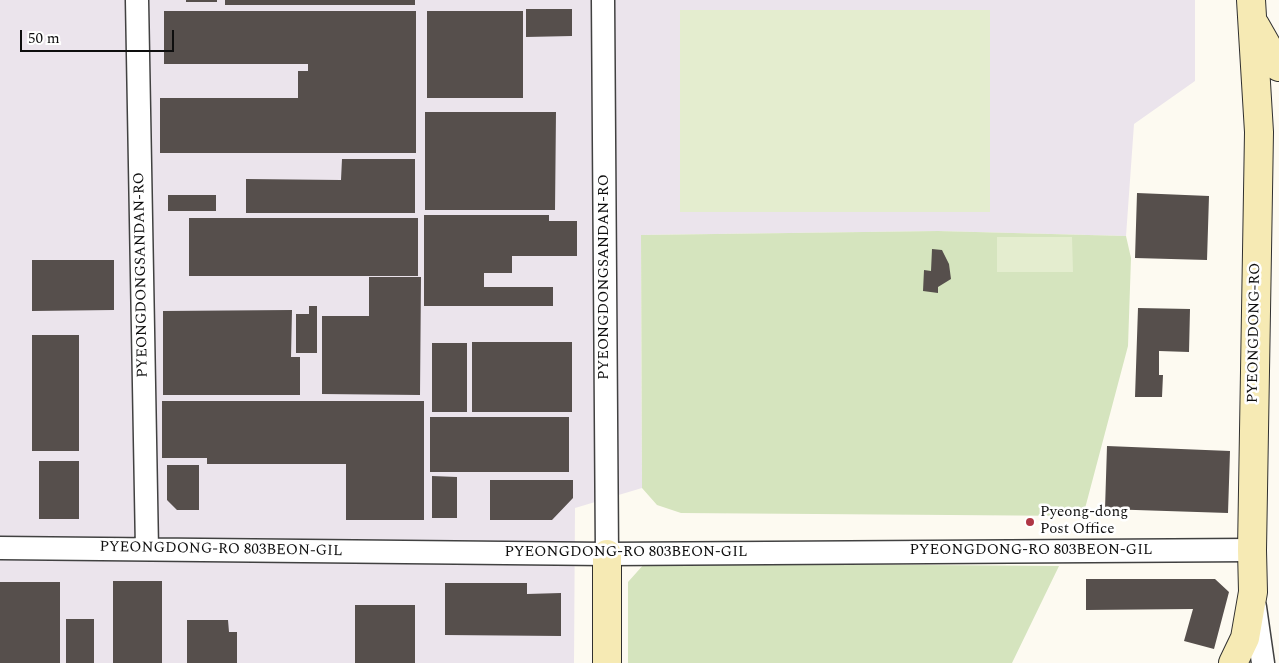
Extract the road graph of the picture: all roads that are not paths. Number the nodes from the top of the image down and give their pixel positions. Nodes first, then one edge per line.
1 (137, 0) edge
2 (603, 0) edge
3 (1251, 8) edge
4 (1279, 67) edge
5 (0, 548) edge
6 (148, 549) junction
7 (1252, 550) junction
8 (607, 554) junction
9 (1253, 592) junction
10 (607, 663) edge
11 (1233, 663) edge
12 (1263, 663) edge

1 - 6 street, PYEONGDONGSANDAN-RO
2 - 8 street, PYEONGDONGSANDAN-RO
3 - 4 main road
3 - 7 main road, PYEONGDONG-RO
5 - 6 street, PYEONGDONG-RO 803BEON-GIL
6 - 8 street, PYEONGDONG-RO 803BEON-GIL
7 - 8 street, PYEONGDONG-RO 803BEON-GIL
7 - 9 main road, PYEONGDONG-RO
8 - 10 main road
9 - 11 main road, PYEONGDONG-RO
9 - 12 street

